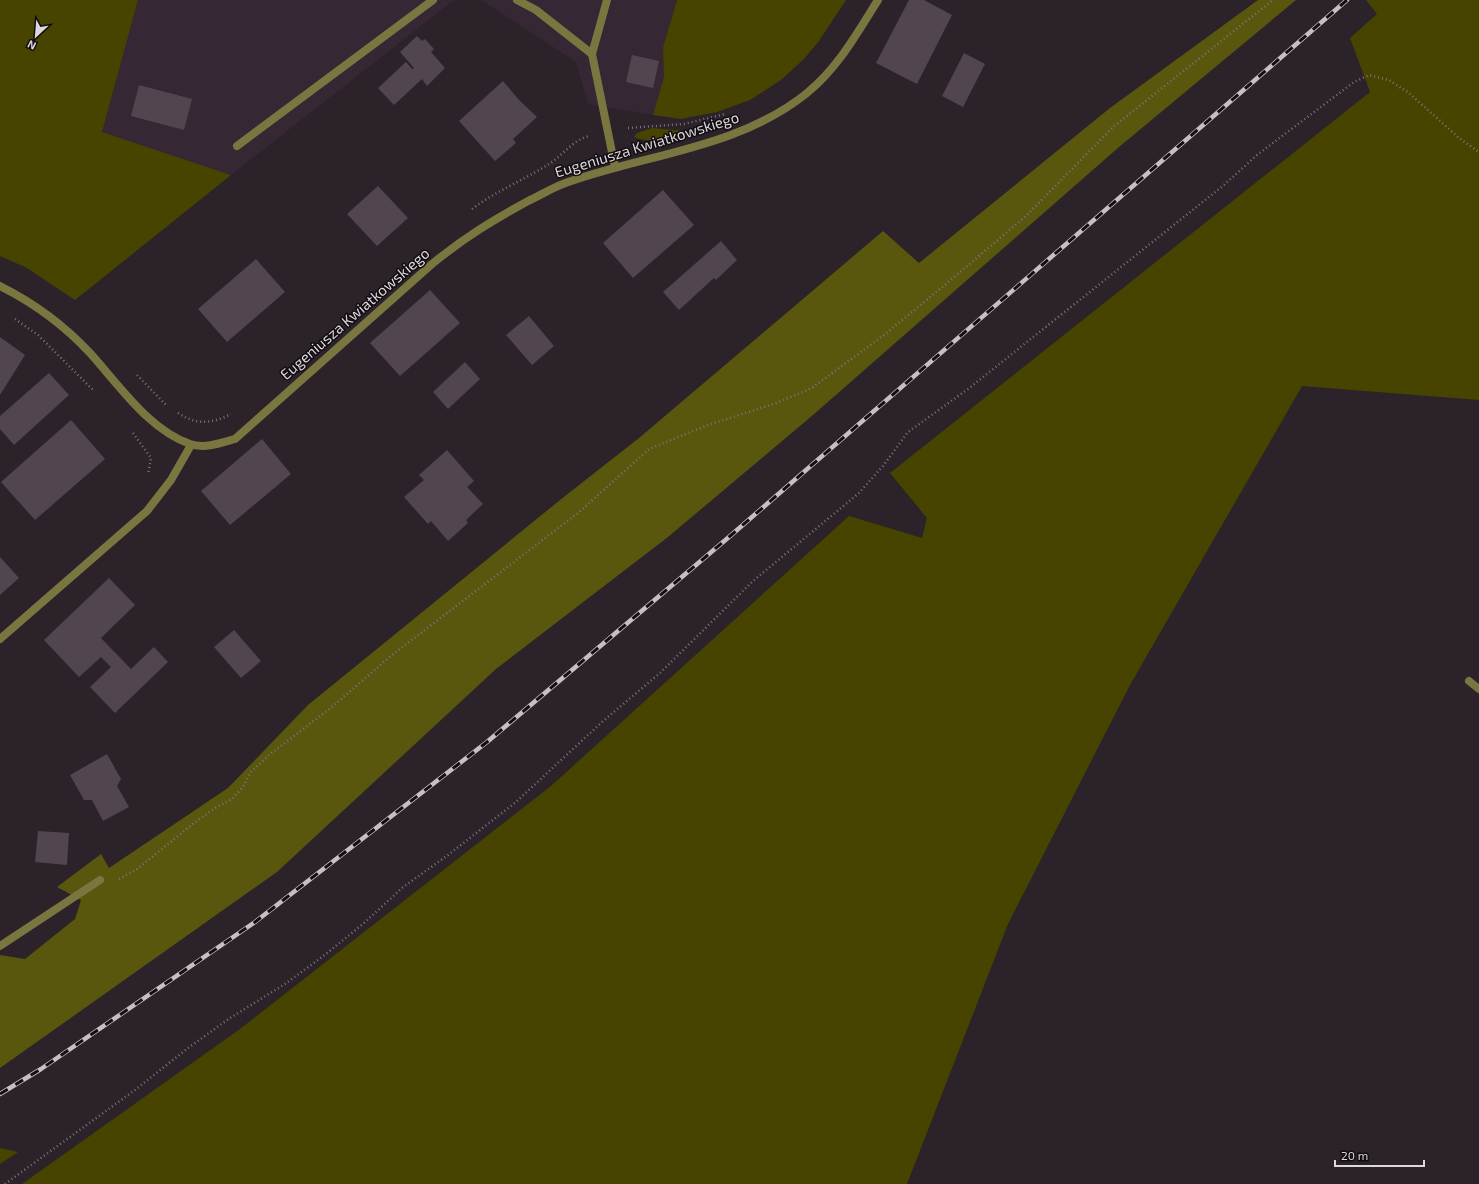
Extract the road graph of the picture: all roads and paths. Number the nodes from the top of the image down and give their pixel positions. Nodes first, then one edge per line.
1 (433, 0) edge
2 (517, 0) edge
3 (607, 0) edge
4 (878, 0) edge
5 (1273, 0) edge
6 (592, 54) junction
7 (729, 113) dead end
8 (608, 132) junction
9 (237, 146) dead end
10 (1479, 152) edge
11 (615, 167) junction
12 (467, 212) dead end
13 (0, 286) edge
14 (13, 318) dead end
15 (134, 371) dead end
16 (97, 394) dead end
17 (170, 409) dead end
18 (236, 411) dead end
19 (176, 412) dead end
20 (129, 427) dead end
21 (191, 445) junction
22 (147, 480) dead end
23 (0, 639) edge
24 (1469, 681) dead end
25 (1479, 689) edge
26 (100, 880) joint
27 (0, 946) edge
28 (5, 1184) edge

1 - 9 street
2 - 6 street
3 - 6 street
4 - 11 street, Eugeniusza Kwiatkowskiego
5 - 26 path
6 - 8 street
7 - 8 path
8 - 11 street
8 - 12 path
10 - 28 path
11 - 21 street, Eugeniusza Kwiatkowskiego
13 - 21 street, Eugeniusza Kwiatkowskiego
14 - 16 path
15 - 17 path
18 - 19 path
20 - 22 path
21 - 23 street
24 - 25 street
26 - 27 street

